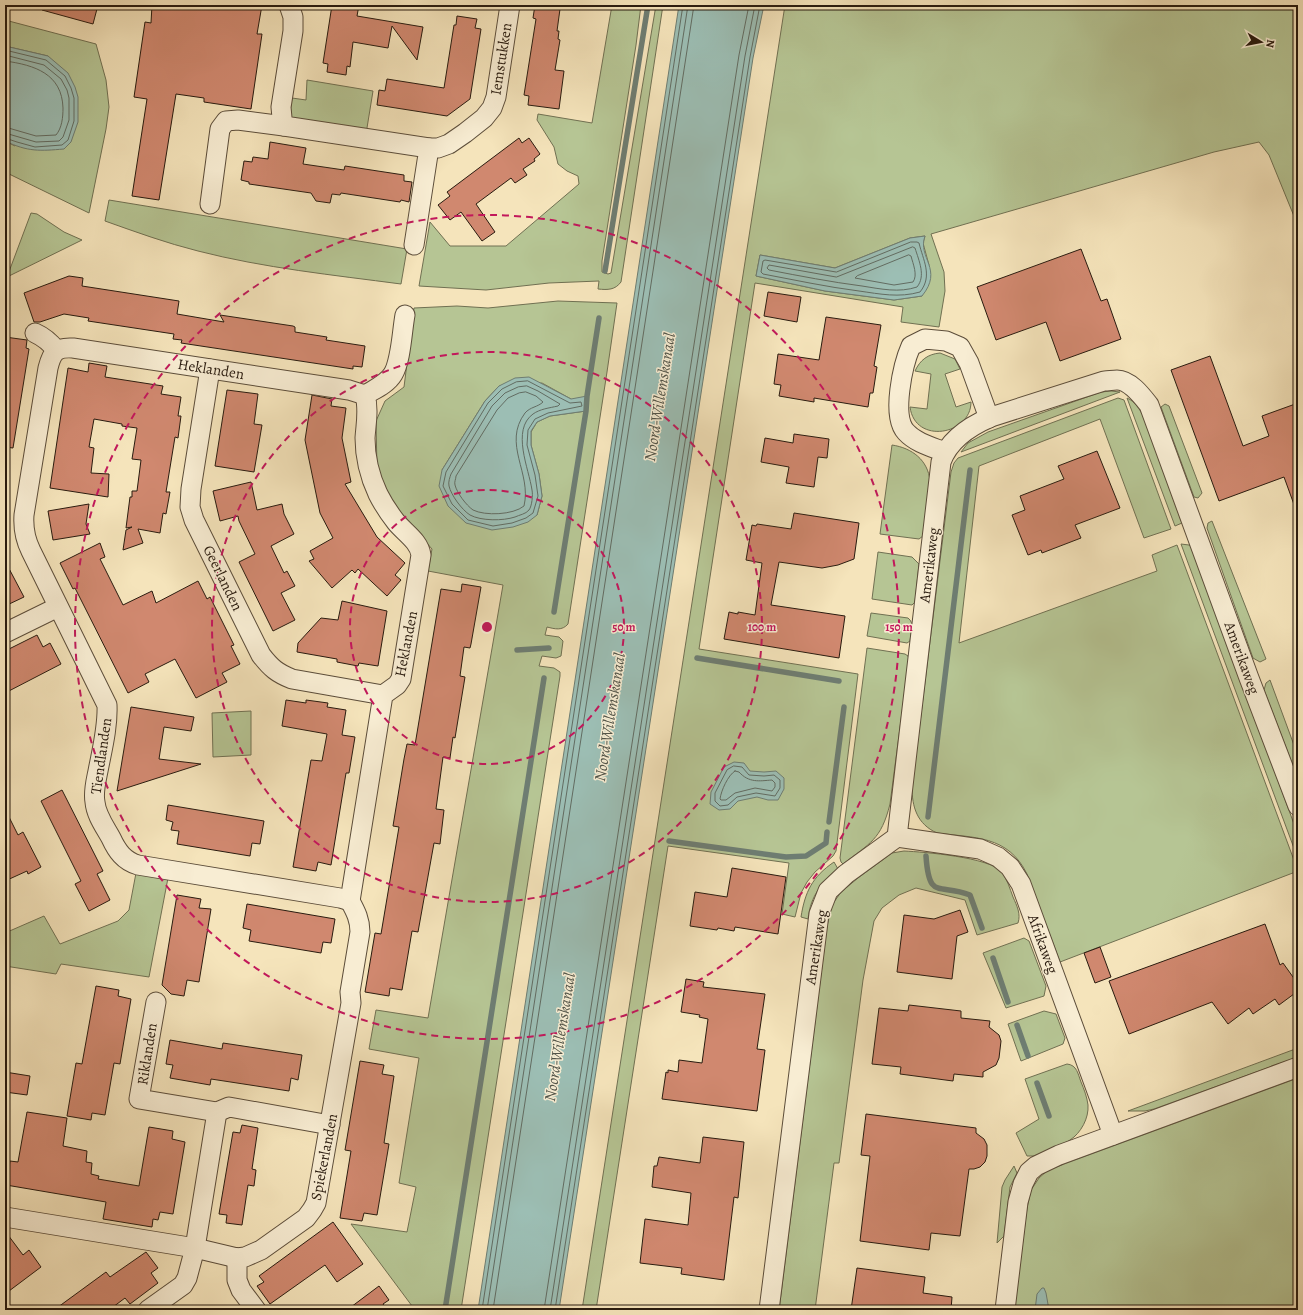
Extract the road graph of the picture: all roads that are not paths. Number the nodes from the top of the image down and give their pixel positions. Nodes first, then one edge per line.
1 (289, 5) edge
2 (510, 5) edge
3 (284, 126) junction
4 (429, 148) junction
5 (210, 204) dead end
6 (414, 244) dead end
7 (405, 315) dead end
8 (35, 333) dead end
9 (56, 350) junction
10 (210, 369) junction
11 (365, 395) junction
12 (989, 418) junction
13 (945, 452) junction
14 (58, 607) junction
15 (5, 633) edge
16 (384, 695) junction
17 (1298, 806) edge
18 (897, 837) junction
19 (350, 901) junction
20 (156, 1002) dead end
21 (1298, 1067) edge
22 (217, 1112) junction
23 (330, 1124) junction
24 (1113, 1135) junction
25 (5, 1217) edge
26 (195, 1248) junction
27 (237, 1258) junction
28 (148, 1310) edge
29 (256, 1310) edge
30 (769, 1310) edge
31 (1005, 1310) edge

1 - 3 street
2 - 4 street, Iemstukken
3 - 4 street, Iemstukken
3 - 5 street, Iemstukken
4 - 6 street
7 - 11 street
8 - 9 street
9 - 10 street, Heklanden
9 - 14 street
10 - 11 street, Heklanden
10 - 16 street, Geerlanden
11 - 16 street, Heklanden
12 - 13 street, Amerikaweg
12 - 13 street
12 - 17 street, Amerikaweg
13 - 18 street, Amerikaweg
14 - 15 street
14 - 19 street, Tiendlanden
16 - 19 street, Heklanden
18 - 24 street, Afrikaweg
18 - 30 street, Amerikaweg
19 - 23 street, Spiekerlanden
20 - 22 street, Riklanden
21 - 24 street
22 - 23 street, Riklanden
22 - 26 street
23 - 27 street, Spiekerlanden
24 - 31 street
25 - 26 street
26 - 27 street
26 - 28 street
27 - 29 street

